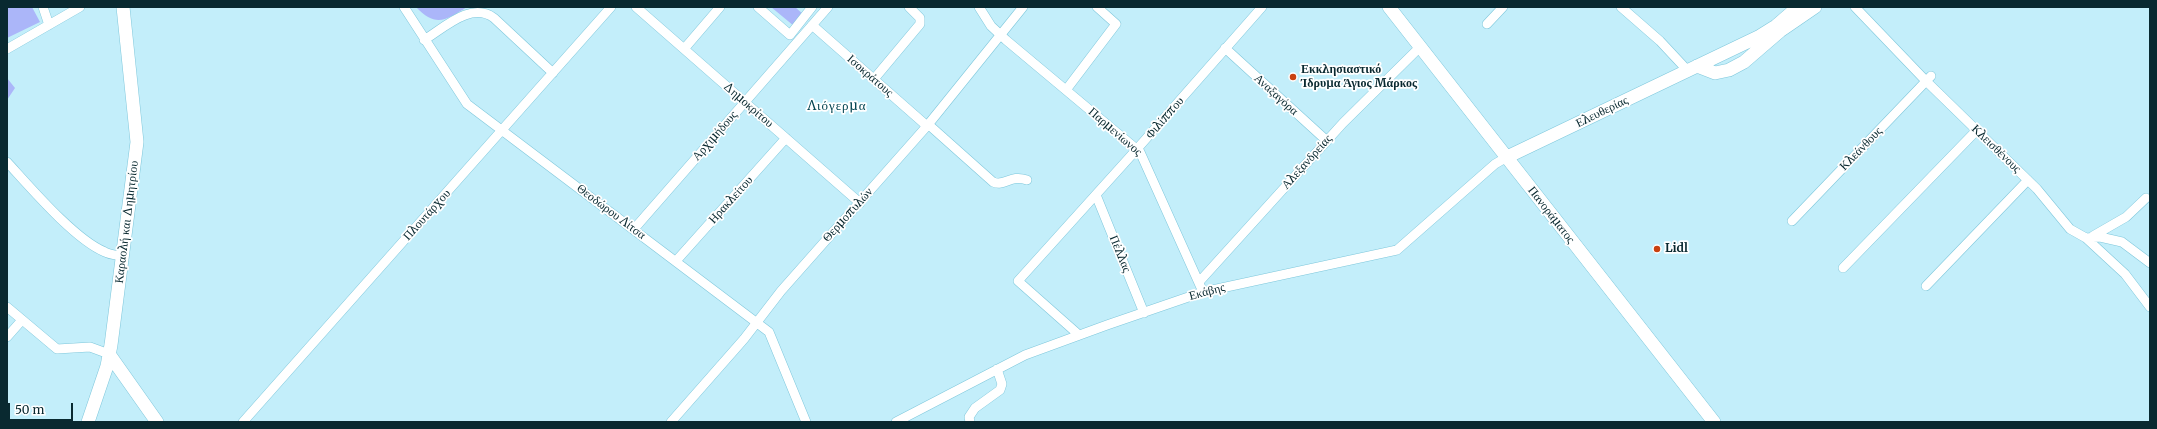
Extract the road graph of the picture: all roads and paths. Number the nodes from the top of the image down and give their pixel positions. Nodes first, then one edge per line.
1 (43, 7) edge
2 (80, 7) edge
3 (123, 7) edge
4 (404, 7) edge
5 (611, 7) edge
6 (636, 7) edge
7 (720, 7) edge
8 (758, 7) edge
9 (828, 7) edge
10 (909, 7) edge
11 (979, 7) edge
12 (1023, 7) edge
13 (1096, 7) edge
14 (1262, 7) edge
15 (1389, 7) edge
16 (1503, 7) edge
17 (1620, 7) edge
18 (1798, 7) edge
19 (1816, 7) edge
20 (1855, 7) edge
21 (808, 9) edge
22 (814, 22) junction
23 (1487, 24) dead end
24 (49, 25) junction
25 (1000, 35) junction
26 (424, 40) junction
27 (1420, 47) junction
28 (1226, 48) junction
29 (7, 49) edge
30 (684, 49) junction
31 (1692, 69) junction
32 (553, 72) junction
33 (1928, 79) junction
34 (874, 80) junction
35 (1066, 90) junction
36 (744, 102) junction
37 (928, 126) junction
38 (503, 130) junction
39 (1976, 131) junction
40 (786, 138) junction
41 (1327, 141) junction
42 (1137, 149) junction
43 (1507, 158) junction
44 (7, 162) edge
45 (1027, 180) dead end
46 (2028, 180) junction
47 (1096, 195) junction
48 (2146, 198) dead end
49 (860, 203) junction
50 (1792, 221) dead end
51 (634, 229) junction
52 (2088, 238) junction
53 (123, 256) junction
54 (676, 261) junction
55 (2150, 263) edge
56 (1843, 268) dead end
57 (1199, 282) junction
58 (1926, 286) dead end
59 (1203, 292) junction
60 (7, 307) edge
61 (2150, 307) edge
62 (1144, 312) junction
63 (22, 320) junction
64 (757, 321) junction
65 (1079, 335) junction
66 (7, 337) edge
67 (109, 354) junction
68 (997, 369) junction
69 (88, 422) edge
70 (157, 422) edge
71 (243, 422) edge
72 (671, 422) edge
73 (806, 422) edge
74 (896, 422) edge
75 (970, 422) edge
76 (1714, 422) edge

1 - 24 street
2 - 24 street
3 - 53 street, Καραολή και Δημητρίου
4 - 26 street, Θεοδώρου Λίτσα
5 - 32 street, Πλουτάρχου
6 - 30 street, Δημοκρίτου
7 - 30 street
8 - 21 street
9 - 22 street, Αρχιμήδους
10 - 34 street
11 - 25 street, Παρμενίωνος
12 - 25 street, Θερμοπυλών
13 - 35 street
14 - 28 street, Φιλίππου
15 - 27 street, Πανοράματος
16 - 23 street
17 - 31 street
18 - 31 street, Ελευθερίας
19 - 31 street
20 - 33 street, Κλεισθένους
21 - 22 street, Ισοκράτους
22 - 34 street, Ισοκράτους
22 - 36 street, Αρχιμήδους
24 - 29 street
25 - 35 street, Παρμενίωνος
25 - 37 street, Θερμοπυλών
26 - 32 street
26 - 38 street, Θεοδώρου Λίτσα
27 - 41 street, Αλεξανδρείας
27 - 43 street, Πανοράματος
28 - 41 street, Αναξαγόρα
28 - 42 street, Φιλίππου
30 - 36 street, Δημοκρίτου
31 - 43 street, Ελευθερίας
32 - 38 street, Πλουτάρχου
33 - 39 street, Κλεισθένους
33 - 50 street, Κλεάνθους
34 - 37 street, Ισοκράτους
35 - 42 street, Παρμενίωνος
36 - 40 street, Δημοκρίτου
36 - 51 street, Αρχιμήδους
37 - 45 street, Ισοκράτους
37 - 49 street, Θερμοπυλών
38 - 51 street, Θεοδώρου Λίτσα
38 - 71 street, Πλουτάρχου
39 - 46 street, Κλεισθένους
39 - 56 street
40 - 49 street, Δημοκρίτου
40 - 54 street, Ηρακλείτου
41 - 57 street, Αλεξανδρείας
42 - 47 street, Φιλίππου
42 - 57 street, Παρμενίωνος
43 - 59 street, Εκάβης
43 - 76 street, Πανοράματος
44 - 53 street
46 - 52 street, Κλεισθένους
46 - 58 street
47 - 62 street, Πέλλας
47 - 65 street, Φιλίππου
48 - 52 street
49 - 64 street, Θερμοπυλών
51 - 54 street, Θεοδώρου Λίτσα
52 - 55 street, Κλεισθένους
52 - 61 street
53 - 67 street, Καραολή και Δημητρίου
54 - 64 street, Θεοδώρου Λίτσα
57 - 59 street, Παρμενίωνος
59 - 62 street, Εκάβης
60 - 63 street
62 - 65 street, Εκάβης
63 - 66 street
63 - 67 street
64 - 72 street, Θερμοπυλών
64 - 73 street, Θεοδώρου Λίτσα
65 - 68 street, Εκάβης
67 - 69 street, Καραολή και Δημητρίου
67 - 70 street
68 - 74 street, Εκάβης
68 - 75 street

